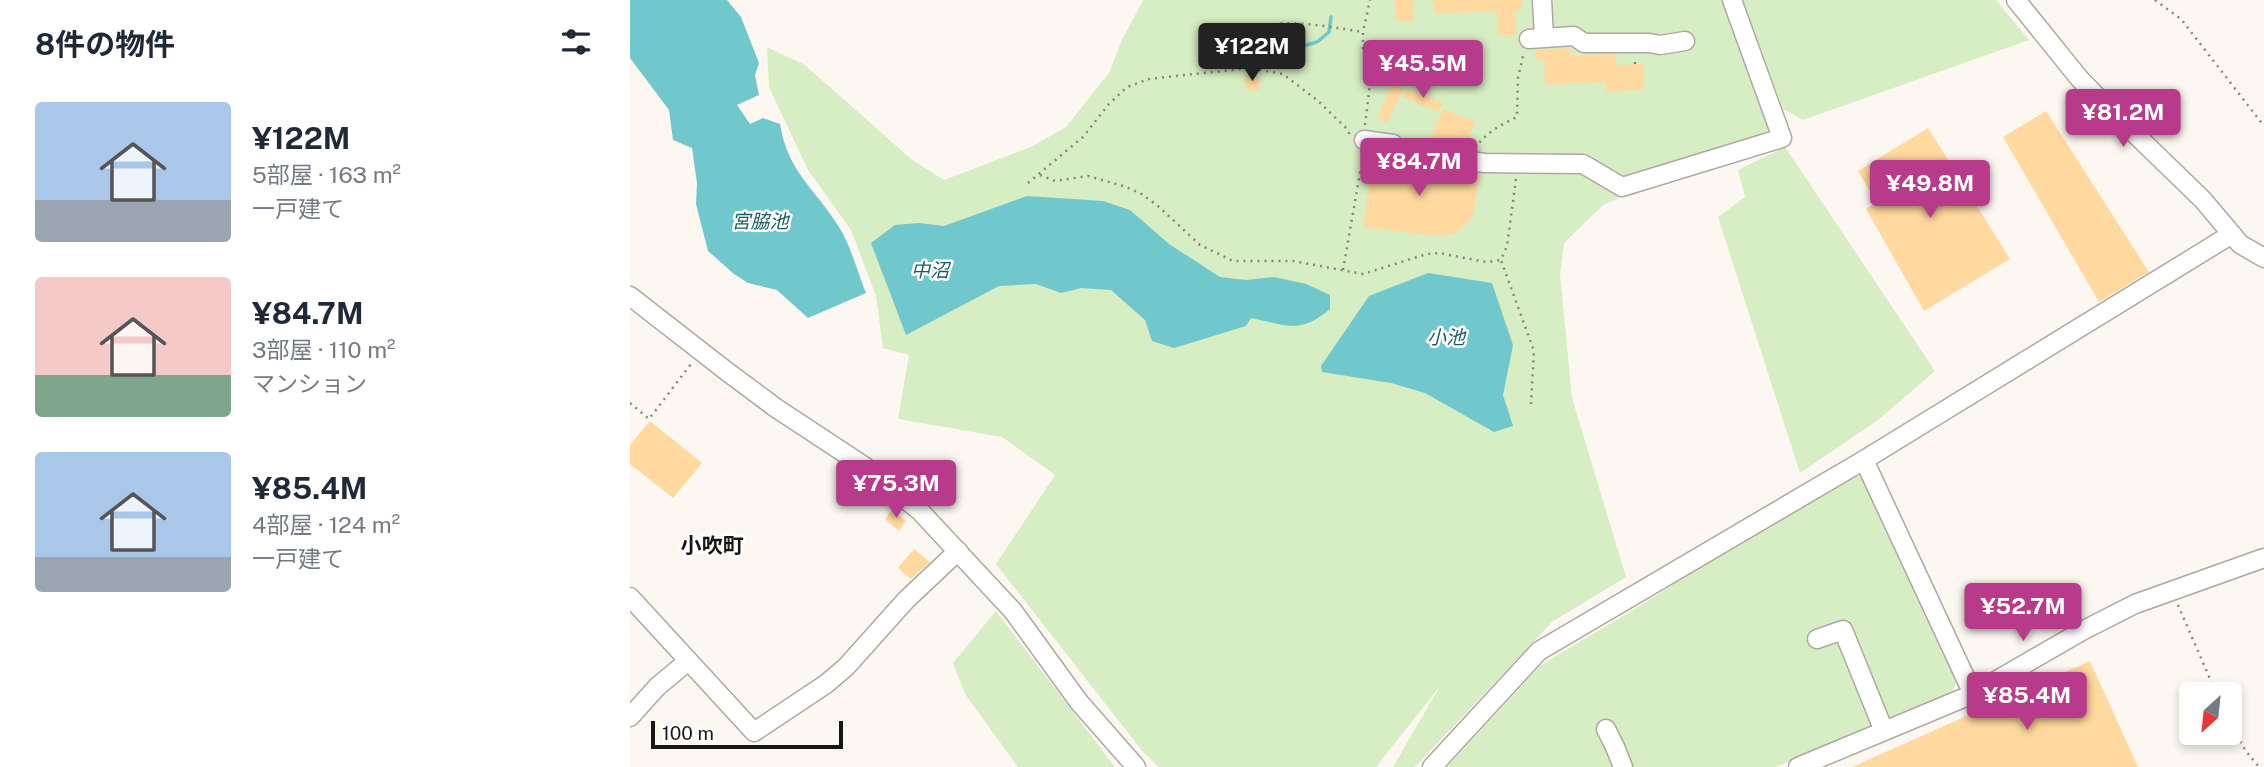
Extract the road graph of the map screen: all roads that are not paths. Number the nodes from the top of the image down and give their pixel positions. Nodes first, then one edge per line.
1 (1542, 0) edge
2 (1732, 0) edge
3 (2016, 0) edge
4 (1685, 41) dead end
5 (1360, 148) road end
6 (2232, 234) junction
7 (2264, 258) edge
8 (630, 296) edge
9 (1864, 460) junction
10 (958, 551) junction
11 (2264, 558) edge
12 (630, 597) edge
13 (1817, 639) dead end
14 (688, 661) junction
15 (1973, 694) junction
16 (630, 717) edge
17 (1606, 729) dead end
18 (1884, 731) junction
19 (1136, 767) edge
20 (1432, 767) edge
21 (1623, 767) edge
22 (1798, 767) edge

1 - 4 street
2 - 5 street
3 - 6 street
6 - 7 street
6 - 9 street
8 - 10 street
9 - 15 street
9 - 20 street
10 - 14 street
10 - 19 street
11 - 15 street
12 - 14 street
13 - 18 street
14 - 16 street
15 - 18 street
17 - 21 street
18 - 22 street

